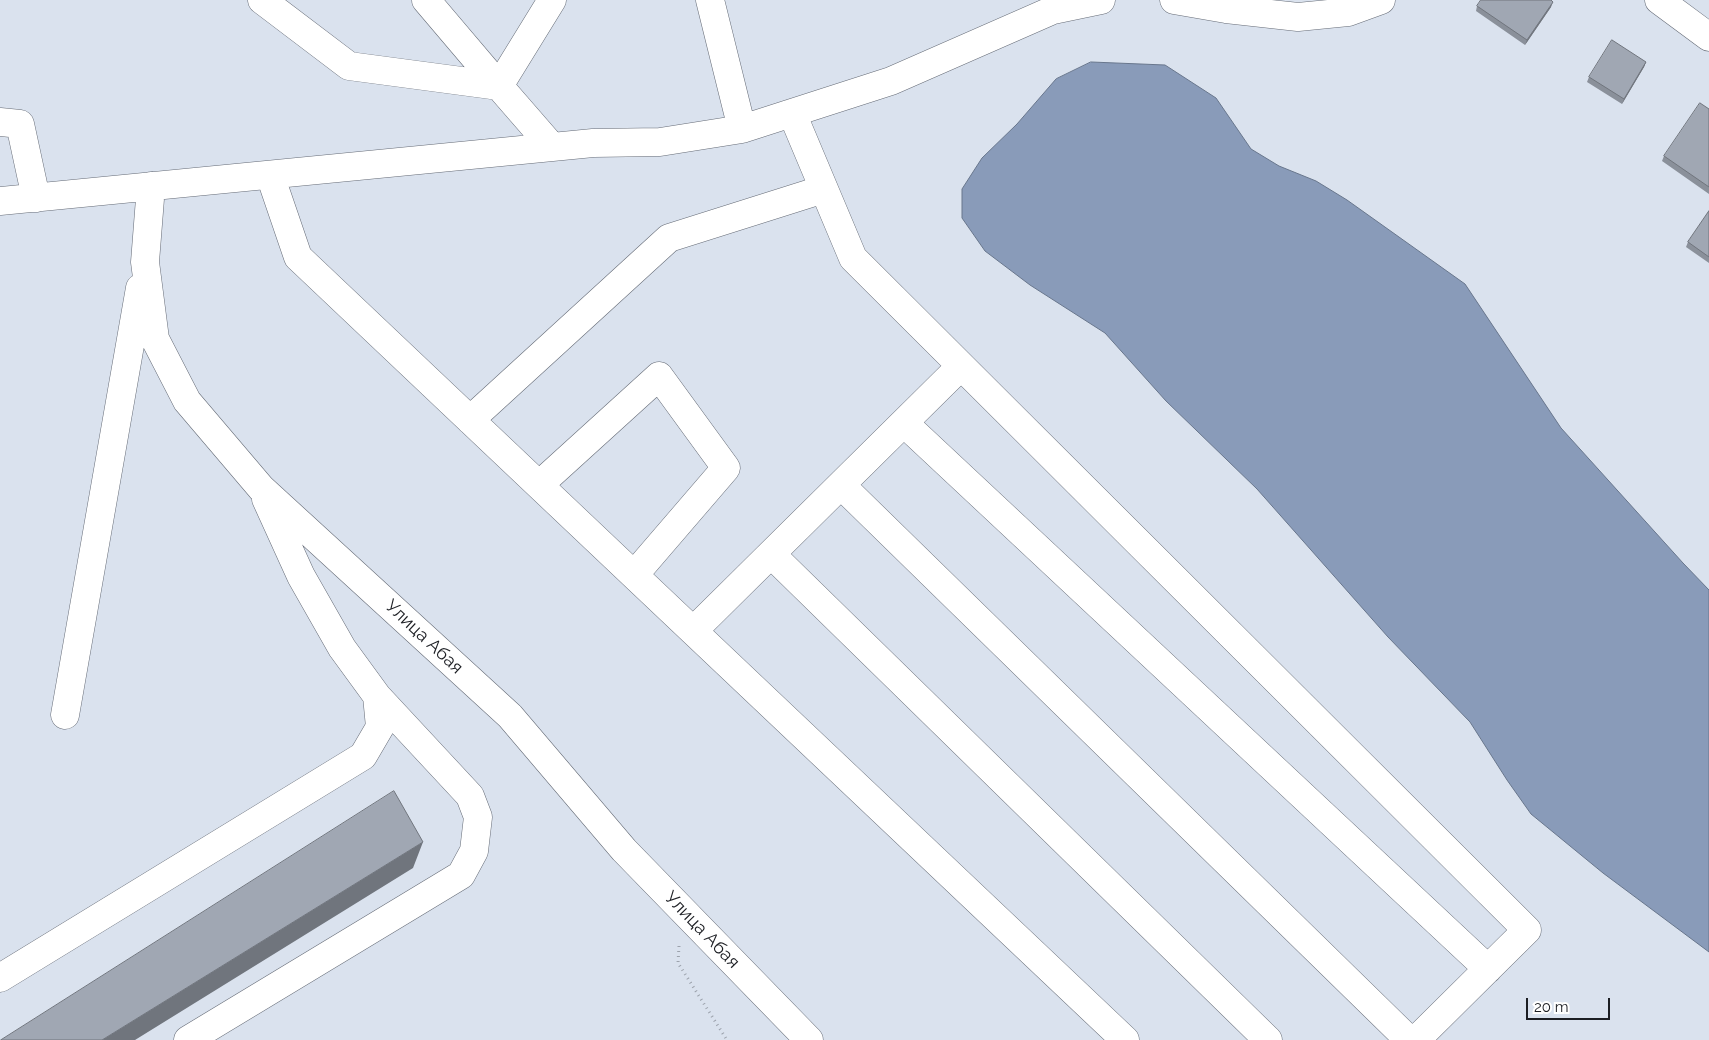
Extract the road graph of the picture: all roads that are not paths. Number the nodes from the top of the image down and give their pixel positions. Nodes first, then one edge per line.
1 (262, 0) edge
2 (426, 0) edge
3 (552, 0) edge
4 (710, 0) edge
5 (1100, 0) edge
6 (1174, 0) edge
7 (1381, 0) edge
8 (1659, 0) edge
9 (1709, 37) edge
10 (499, 86) junction
11 (792, 113) junction
12 (0, 122) edge
13 (742, 129) junction
14 (552, 147) junction
15 (270, 175) junction
16 (151, 186) junction
17 (824, 189) junction
18 (36, 198) junction
19 (0, 201) edge
20 (145, 262) junction
21 (962, 366) junction
22 (470, 420) junction
23 (904, 423) junction
24 (539, 485) junction
25 (841, 485) junction
26 (261, 488) junction
27 (770, 554) junction
28 (634, 575) junction
29 (693, 631) junction
30 (377, 696) junction
31 (64, 715) dead end
32 (1488, 969) junction
33 (0, 978) edge
34 (188, 1040) edge
35 (809, 1040) edge
36 (1124, 1040) edge
37 (1268, 1040) edge
38 (1409, 1040) edge
39 (1416, 1040) edge

1 - 10 street
2 - 10 street
3 - 10 street
4 - 13 street
5 - 11 street
6 - 7 street
8 - 9 street
10 - 14 street
11 - 13 street
11 - 17 street
12 - 18 street
13 - 14 street
14 - 15 street
15 - 16 street
15 - 22 street
16 - 18 street
16 - 20 street, Улица Абая
17 - 21 street
17 - 22 street
18 - 19 street
20 - 26 street, Улица Абая
20 - 31 street
21 - 23 street
21 - 32 street
22 - 24 street
23 - 25 street
23 - 32 street
24 - 28 street
24 - 28 street
25 - 27 street
25 - 38 street
26 - 30 street
26 - 35 street, Улица Абая
27 - 29 street
27 - 37 street
28 - 29 street
29 - 36 street
30 - 33 street
30 - 34 street
32 - 39 street

